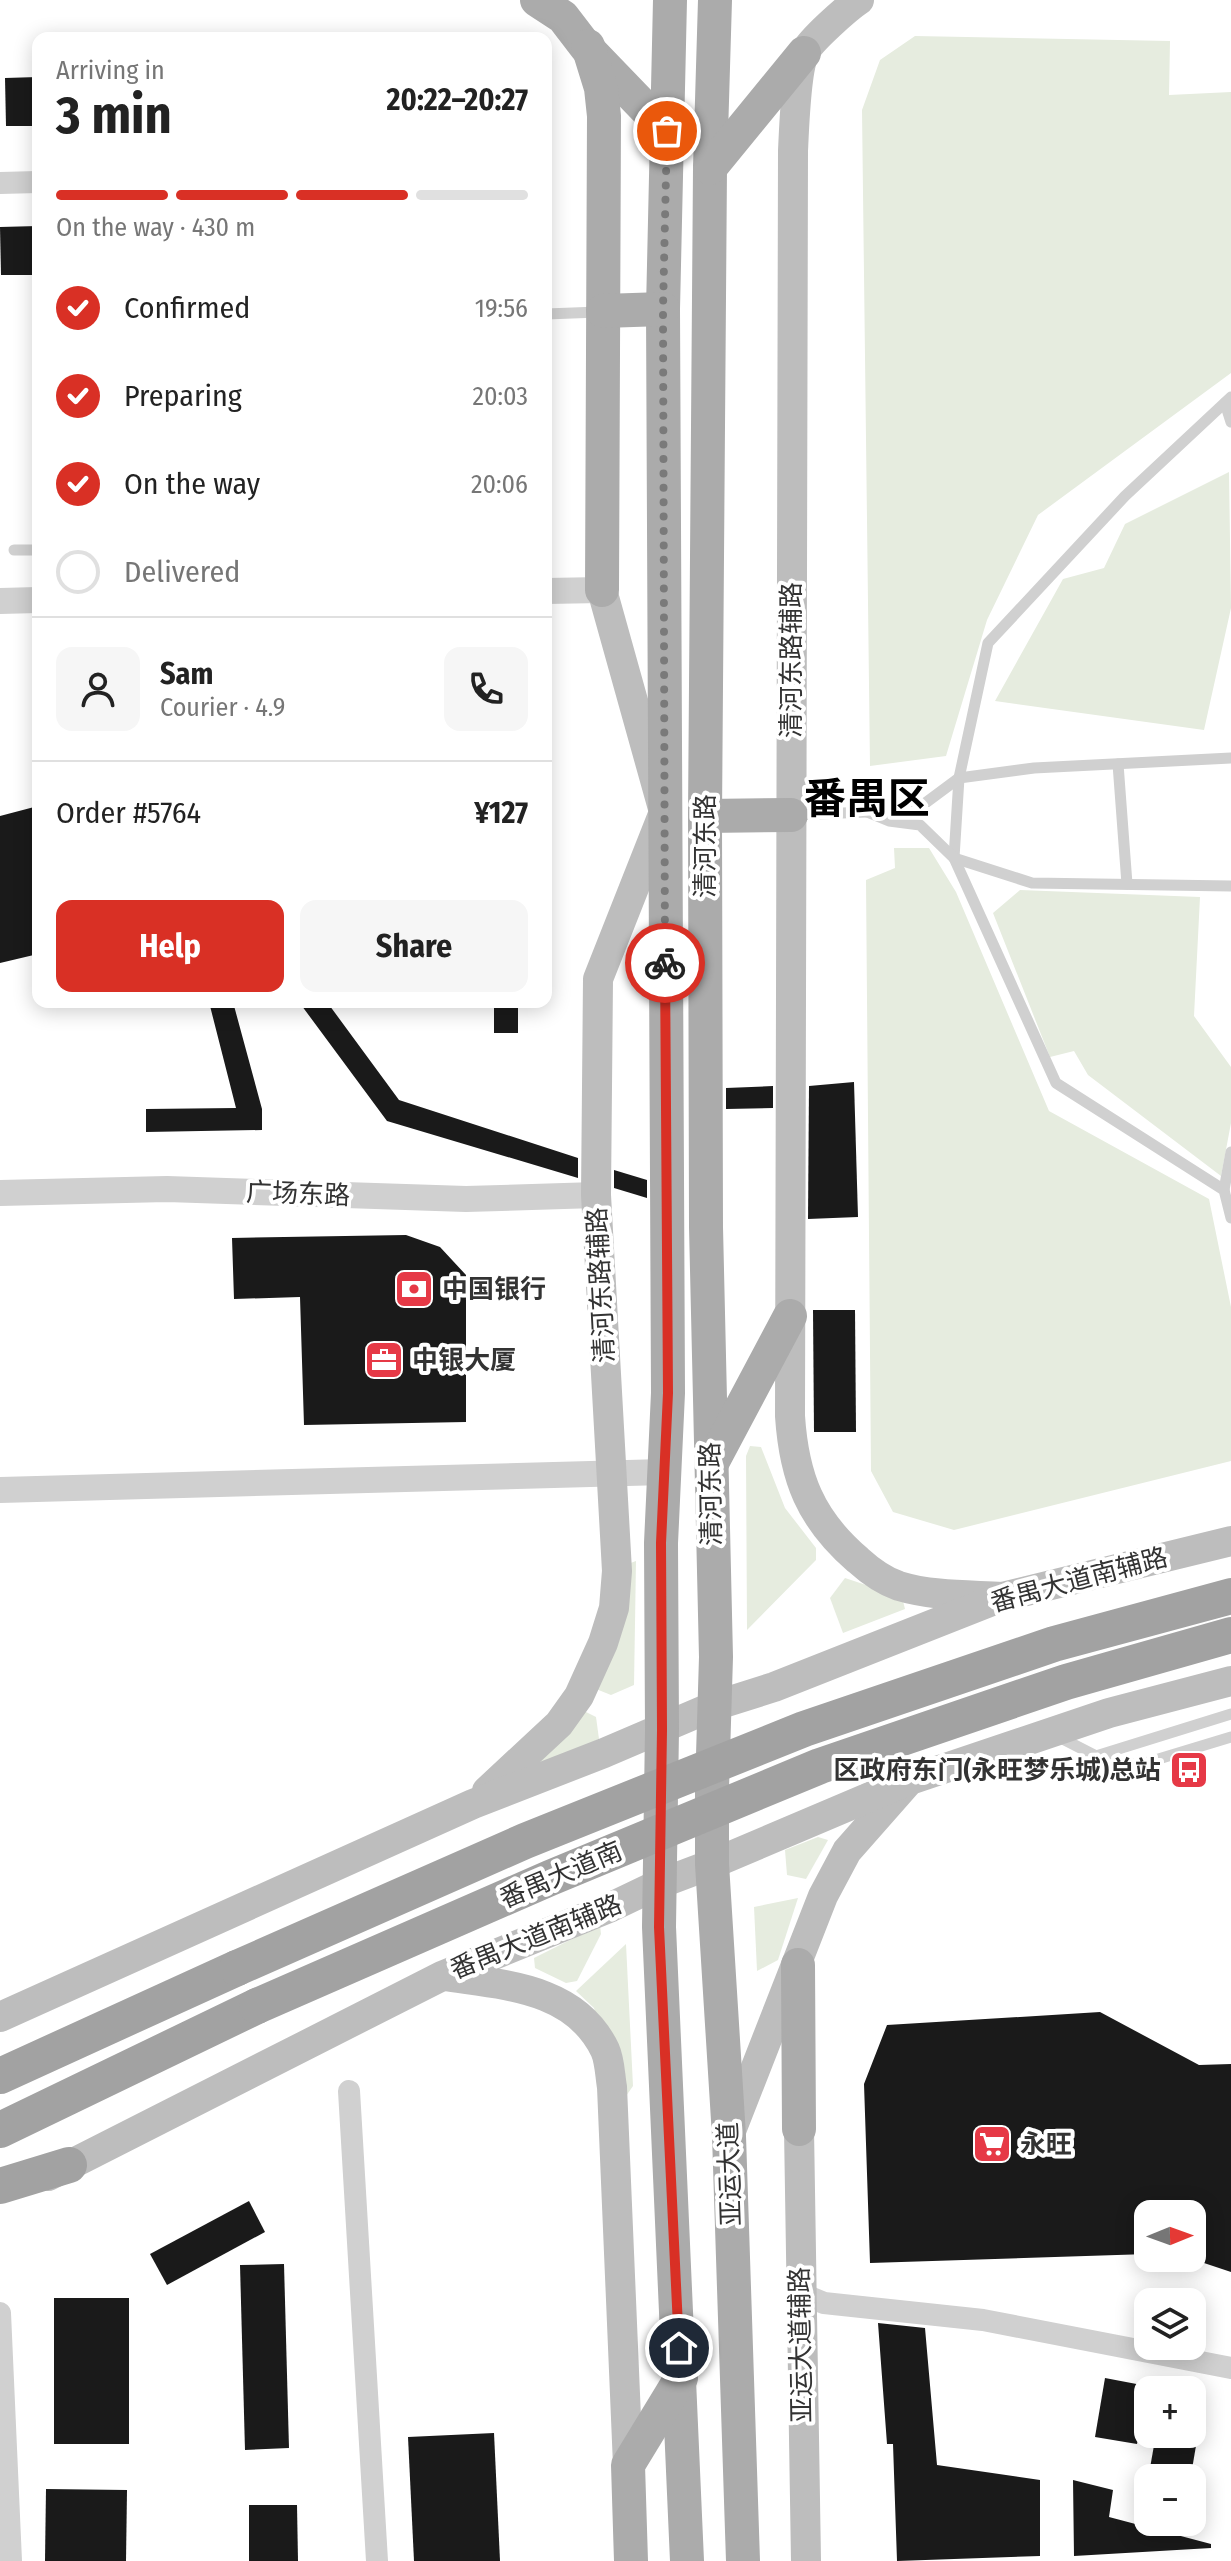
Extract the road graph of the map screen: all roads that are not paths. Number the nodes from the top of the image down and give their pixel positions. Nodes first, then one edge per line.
1 (537, 0) edge
2 (670, 0) edge
3 (715, 0) edge
4 (859, 0) edge
5 (588, 46) junction
6 (804, 53) junction
7 (667, 131) junction
8 (710, 168) junction
9 (32, 182) edge
10 (0, 183) edge
11 (663, 309) junction
12 (603, 311) junction
13 (552, 314) edge
14 (1228, 400) edge
15 (1231, 422) edge
16 (14, 550) dead end
17 (32, 550) edge
18 (602, 590) junction
19 (552, 591) edge
20 (32, 600) edge
21 (0, 601) edge
22 (1231, 758) edge
23 (1118, 764) junction
24 (959, 778) junction
25 (664, 812) junction
26 (867, 812) junction
27 (791, 815) junction
28 (705, 816) junction
29 (954, 858) junction
30 (1127, 884) junction
31 (1231, 886) edge
32 (1231, 1152) edge
33 (1224, 1190) junction
34 (0, 1193) edge
35 (596, 1195) junction
36 (1231, 1218) edge
37 (790, 1316) junction
38 (711, 1465) junction
39 (664, 1472) junction
40 (613, 1473) junction
41 (0, 1490) edge
42 (1231, 1541) edge
43 (1231, 1596) edge
44 (1002, 1597) junction
45 (1231, 1635) edge
46 (1231, 1681) edge
47 (714, 1706) junction
48 (1231, 1714) edge
49 (662, 1730) junction
50 (1050, 1733) junction
51 (1231, 1737) edge
52 (1096, 1756) junction
53 (910, 1780) junction
54 (712, 1788) joint
55 (473, 1804) junction
56 (712, 1864) junction
57 (659, 1884) junction
58 (798, 1965) junction
59 (442, 1976) junction
60 (0, 2017) edge
61 (0, 2076) edge
62 (349, 2091) dead end
63 (799, 2129) joint
64 (0, 2130) edge
65 (729, 2136) junction
66 (69, 2165) junction
67 (0, 2186) edge
68 (0, 2201) edge
69 (800, 2293) junction
70 (0, 2313) edge
71 (1231, 2368) edge
72 (681, 2378) junction
73 (628, 2465) junction
74 (11, 2561) edge
75 (377, 2561) edge
76 (631, 2561) edge
77 (687, 2561) edge
78 (743, 2561) edge
79 (806, 2561) edge

1 - 5 main road
2 - 7 main road, 清河东路
3 - 8 main road, 清河东路
4 - 6 main road
5 - 7 main road
5 - 12 main road
6 - 8 main road
6 - 27 main road, 清河东路辅路
7 - 11 main road, 清河东路
8 - 28 main road, 清河东路
9 - 10 street
11 - 12 main road
11 - 25 main road, 清河东路
12 - 13 lane
12 - 18 main road
14 - 15 lane
14 - 24 lane
16 - 17 lane
18 - 19 street
18 - 25 main road
20 - 21 street
22 - 23 lane
23 - 24 lane
23 - 30 lane
24 - 26 lane
24 - 29 lane
25 - 35 main road, 清河东路辅路
25 - 39 main road, 清河东路
26 - 27 lane
26 - 29 lane
27 - 28 main road
27 - 37 main road, 清河东路辅路
28 - 38 main road, 清河东路
29 - 30 lane
29 - 33 lane
30 - 31 lane
32 - 33 lane
33 - 36 lane
34 - 35 street, 广场东路
35 - 40 main road, 清河东路辅路
37 - 38 main road
37 - 44 main road, 清河东路辅路
38 - 47 main road, 清河东路
39 - 40 street
39 - 49 main road, 清河东路
40 - 41 street
40 - 55 main road, 清河东路辅路
42 - 44 main road, 番禺大道南辅路
43 - 61 highway, 番禺大道南, bridge
44 - 47 main road, 番禺大道南辅路
45 - 64 highway, 番禺大道南, bridge
46 - 50 main road, 番禺大道南辅路
47 - 49 main road, 番禺大道南辅路
47 - 54 main road, 清河东路
48 - 52 lane
49 - 55 main road, 番禺大道南辅路
49 - 57 main road, 清河东路
50 - 52 lane
50 - 53 main road, 番禺大道南辅路
51 - 52 lane
53 - 56 main road, 番禺大道南辅路
53 - 58 main road
54 - 56 main road, 亚运大道
55 - 60 main road, 番禺大道南辅路
56 - 57 main road, 番禺大道南辅路
56 - 65 main road, 亚运大道
57 - 59 main road, 番禺大道南辅路
57 - 72 main road
58 - 63 main road
58 - 65 main road
59 - 66 main road, 番禺大道南辅路
59 - 73 main road
62 - 75 street
63 - 69 main road, 亚运大道辅路
65 - 78 main road, 亚运大道
66 - 67 highway
66 - 68 main road, 番禺大道南辅路
69 - 71 street
69 - 79 main road, 亚运大道辅路
70 - 74 street
72 - 73 main road
72 - 77 main road
73 - 76 main road

